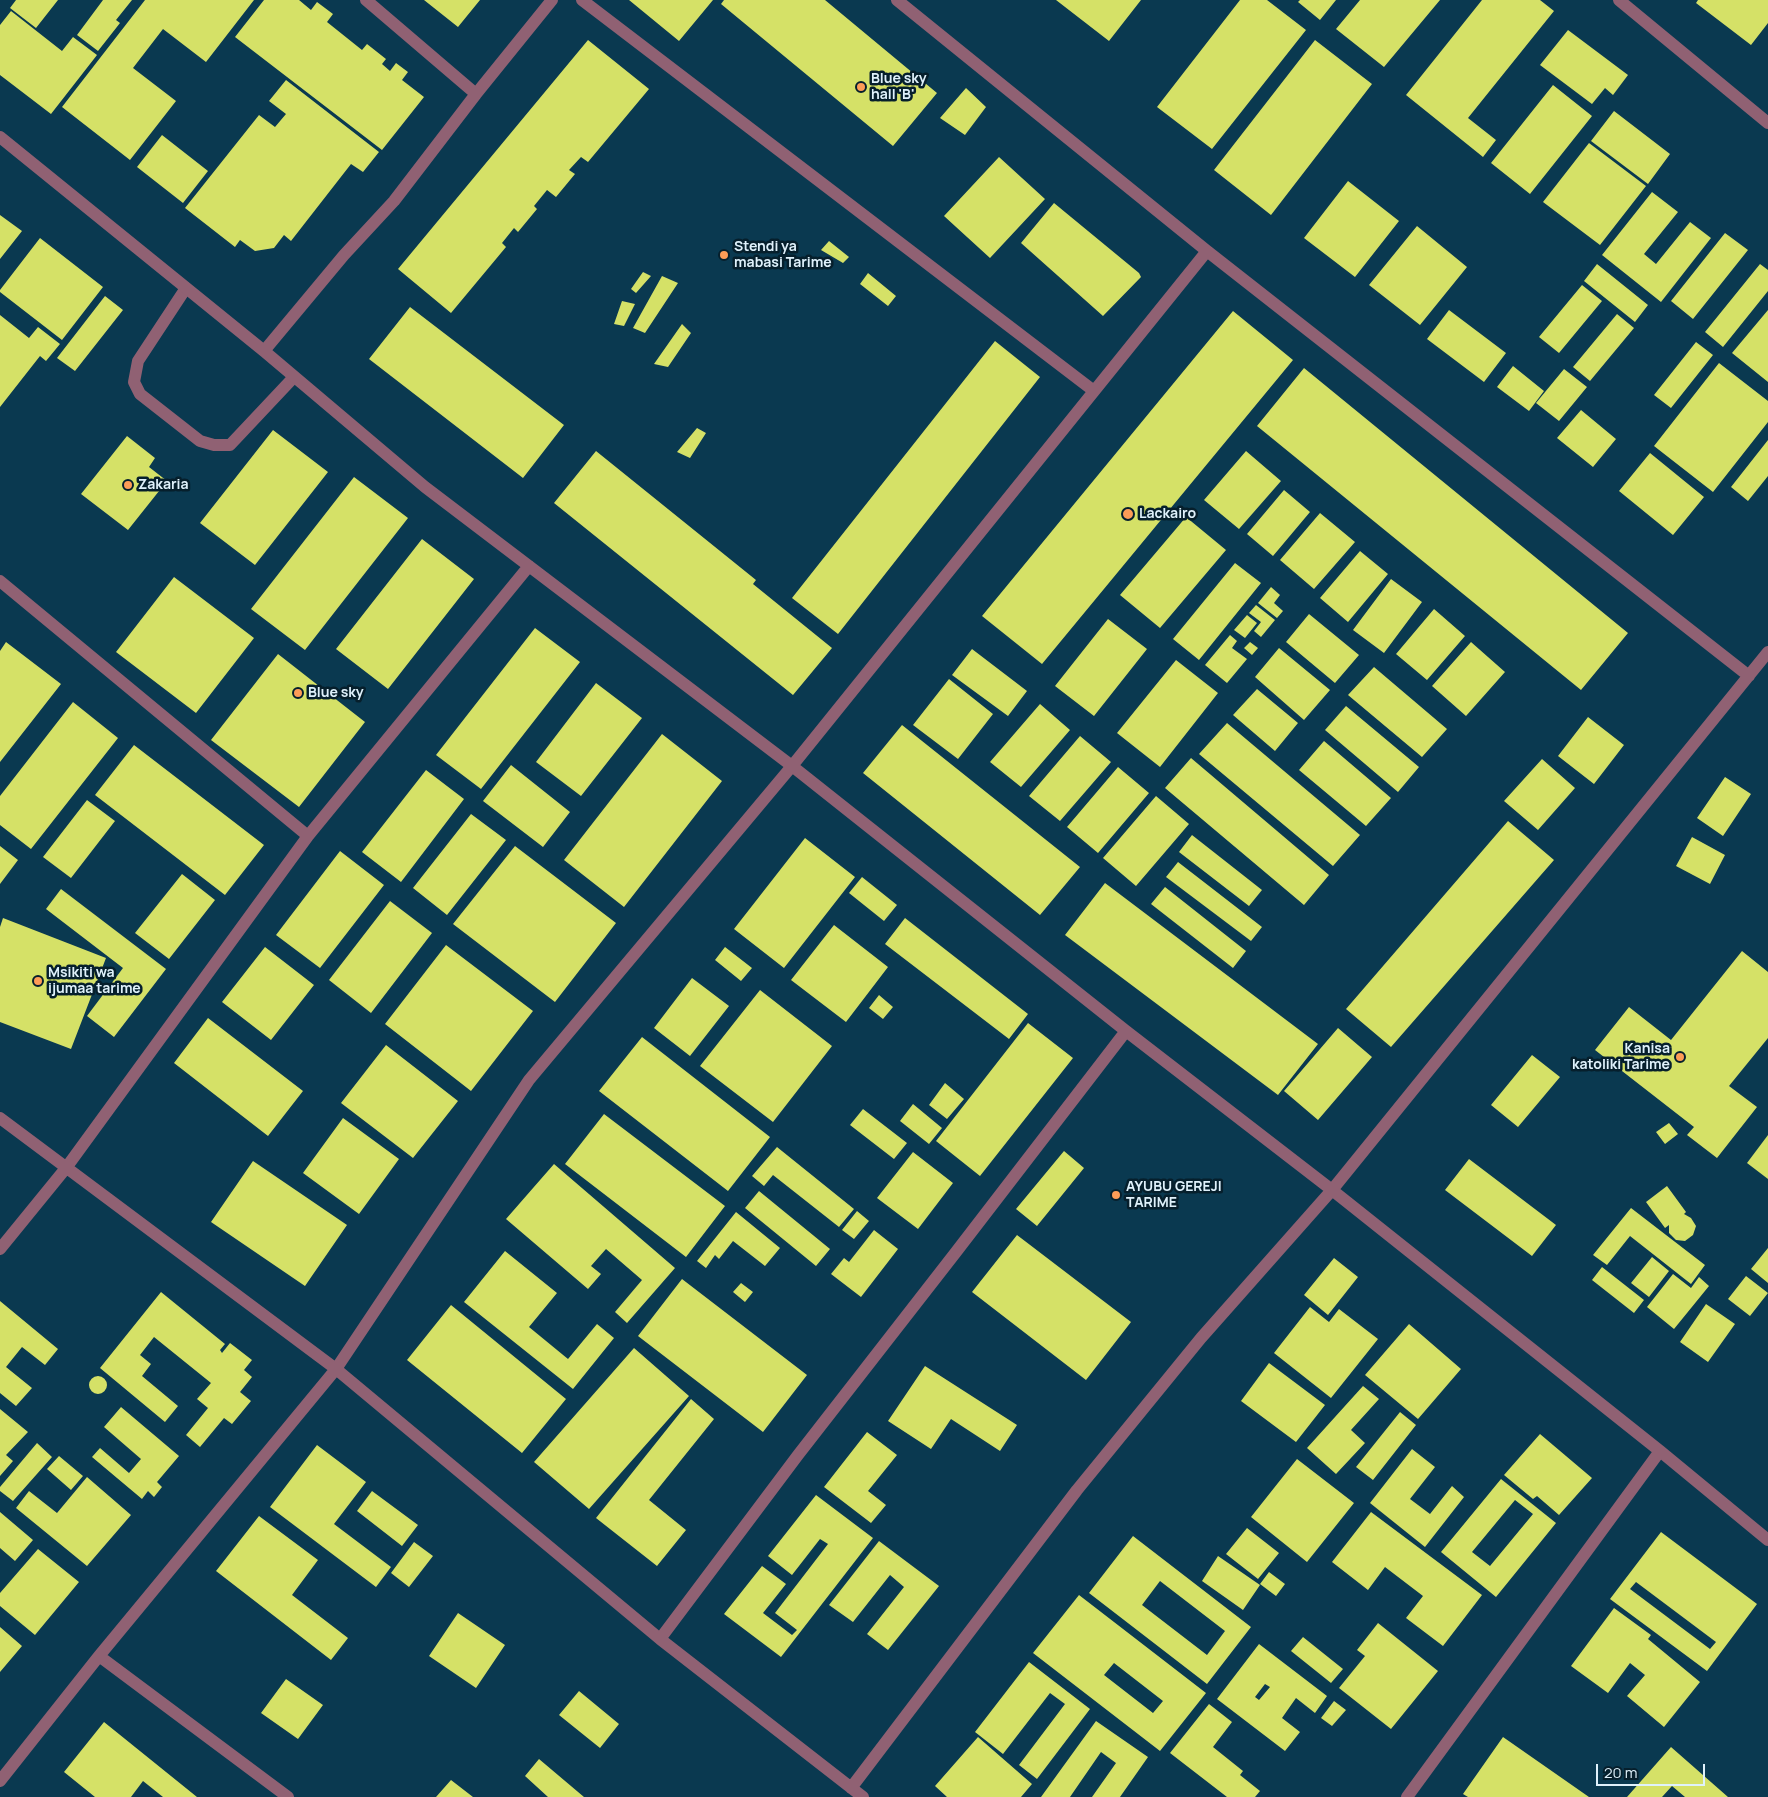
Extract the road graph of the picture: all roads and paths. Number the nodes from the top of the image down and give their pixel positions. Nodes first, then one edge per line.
1 (366, 0) edge
2 (552, 0) edge
3 (582, 0) edge
4 (897, 0) edge
5 (1619, 0) edge
6 (476, 94) junction
7 (1768, 123) edge
8 (0, 137) edge
9 (1207, 251) junction
10 (186, 288) junction
11 (264, 351) junction
12 (294, 377) junction
13 (1094, 392) junction
14 (530, 566) junction
15 (0, 581) edge
16 (1768, 652) edge
17 (1749, 676) junction
18 (792, 766) junction
19 (308, 836) junction
20 (1126, 1031) junction
21 (0, 1118) edge
22 (66, 1168) junction
23 (1332, 1190) junction
24 (0, 1249) edge
25 (336, 1369) junction
26 (1660, 1451) junction
27 (1768, 1540) edge
28 (660, 1639) junction
29 (99, 1656) junction
30 (0, 1781) edge
31 (851, 1788) junction
32 (288, 1797) edge
33 (863, 1797) edge
34 (1406, 1797) edge

1 - 6 street
2 - 6 street
3 - 13 street
4 - 9 street
5 - 7 street
6 - 11 street
8 - 10 street
9 - 13 street
9 - 17 street
10 - 11 street
10 - 12 street
11 - 12 street
12 - 14 street
13 - 18 street
14 - 18 street
14 - 19 street
15 - 19 street
16 - 17 street
17 - 23 street
18 - 20 street
18 - 25 street
19 - 22 street
20 - 23 street
20 - 28 street
21 - 22 street
22 - 24 street
22 - 25 street
23 - 26 street
23 - 31 street
25 - 28 street
25 - 29 street
26 - 27 street
26 - 34 street
28 - 31 street
29 - 30 street
29 - 32 street
31 - 33 street

